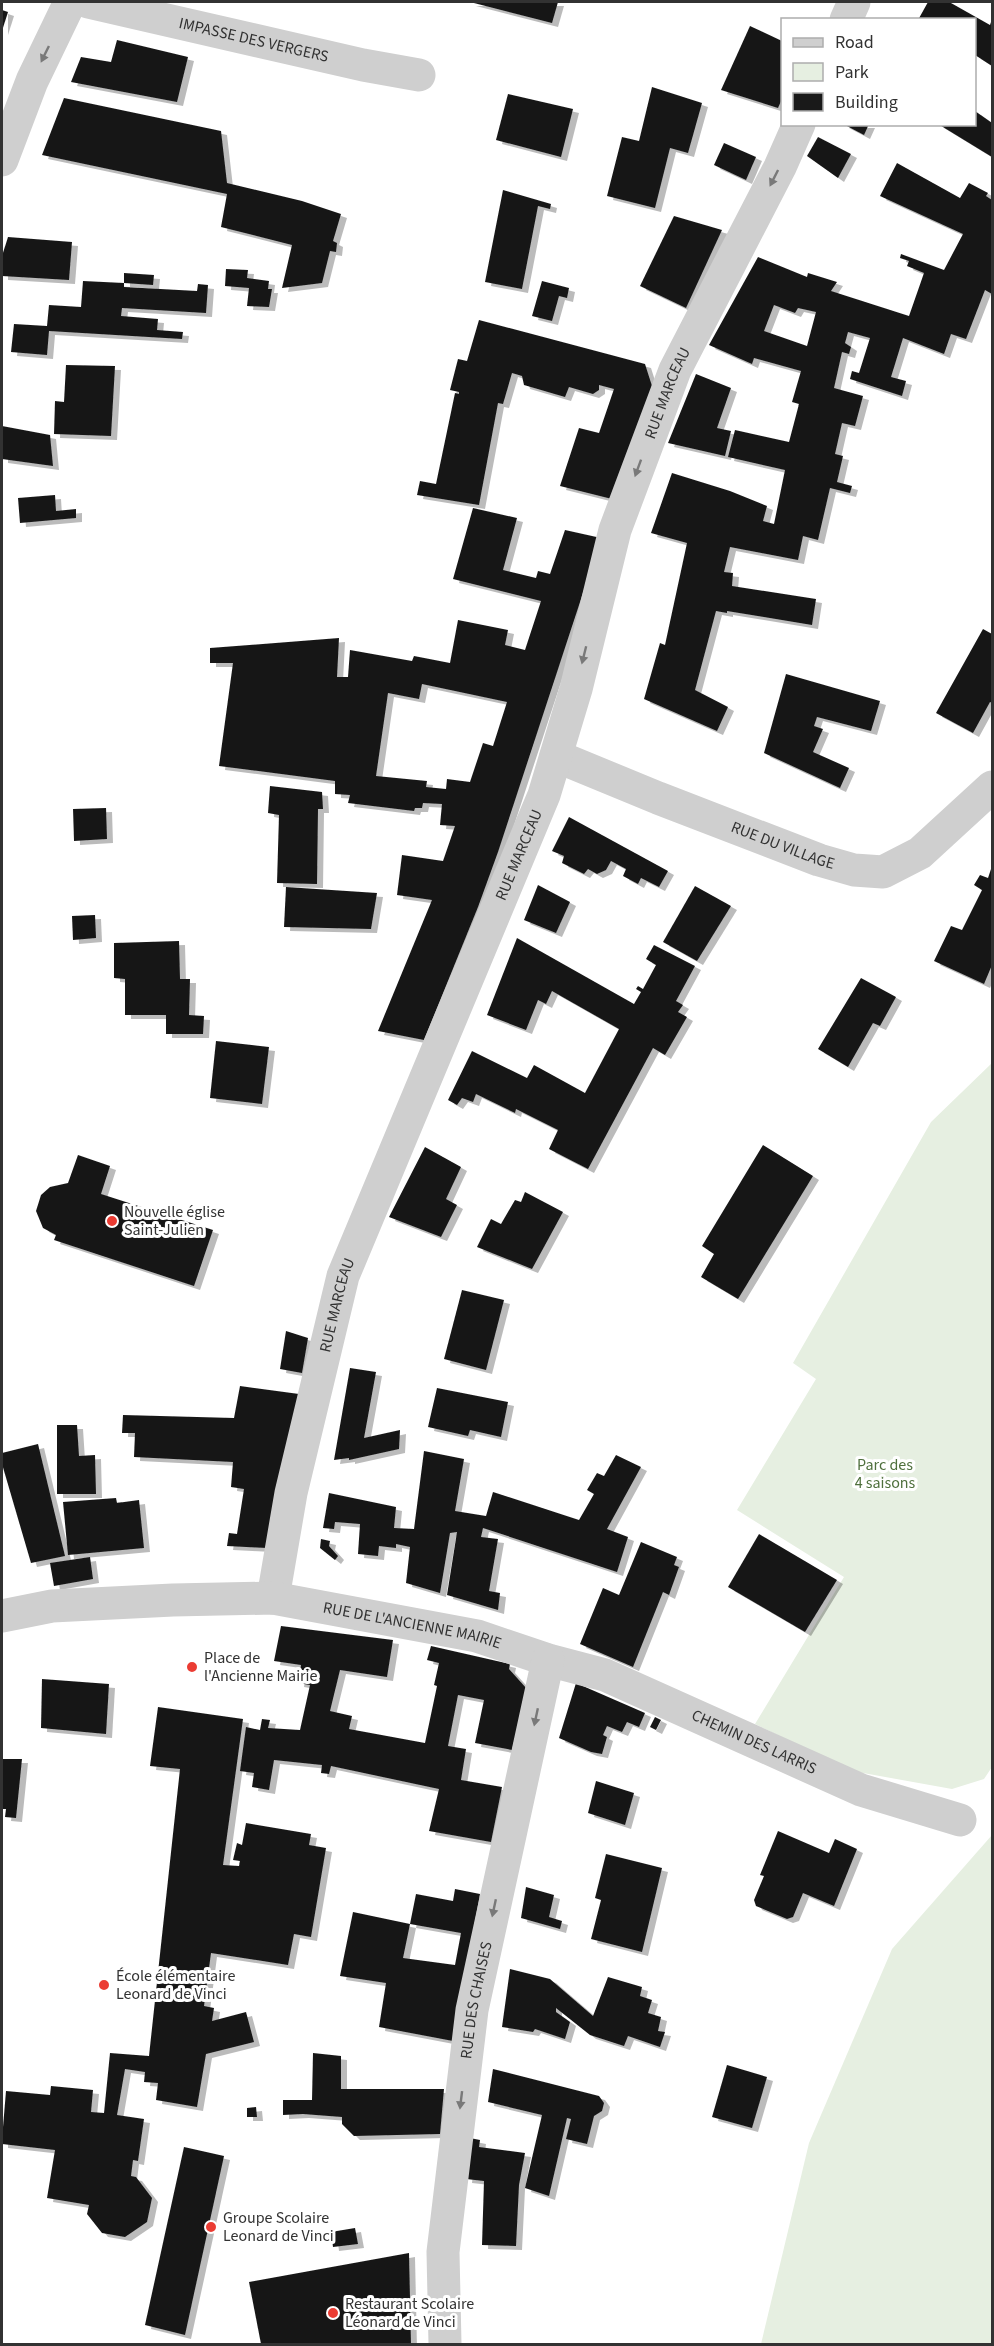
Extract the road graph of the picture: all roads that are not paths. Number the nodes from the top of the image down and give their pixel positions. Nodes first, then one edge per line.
1 (70, 2) edge
2 (88, 2) edge
3 (854, 2) edge
4 (847, 18) edge
5 (419, 75) dead end
6 (798, 126) edge
7 (2, 160) edge
8 (556, 756) junction
9 (993, 788) edge
10 (273, 1598) junction
11 (6, 1615) edge
12 (548, 1660) junction
13 (960, 1820) dead end
14 (445, 2344) edge

1 -> 7 street
2 - 5 street, IMPASSE DES VERGERS
3 - 4 street
6 -> 8 street, RUE MARCEAU
8 - 9 street, RUE DU VILLAGE
8 - 10 street, RUE MARCEAU
10 - 11 street
10 - 12 street, RUE DE L'ANCIENNE MAIRIE
12 - 13 street, CHEMIN DES LARRIS
12 -> 14 street, RUE DES CHAISES

